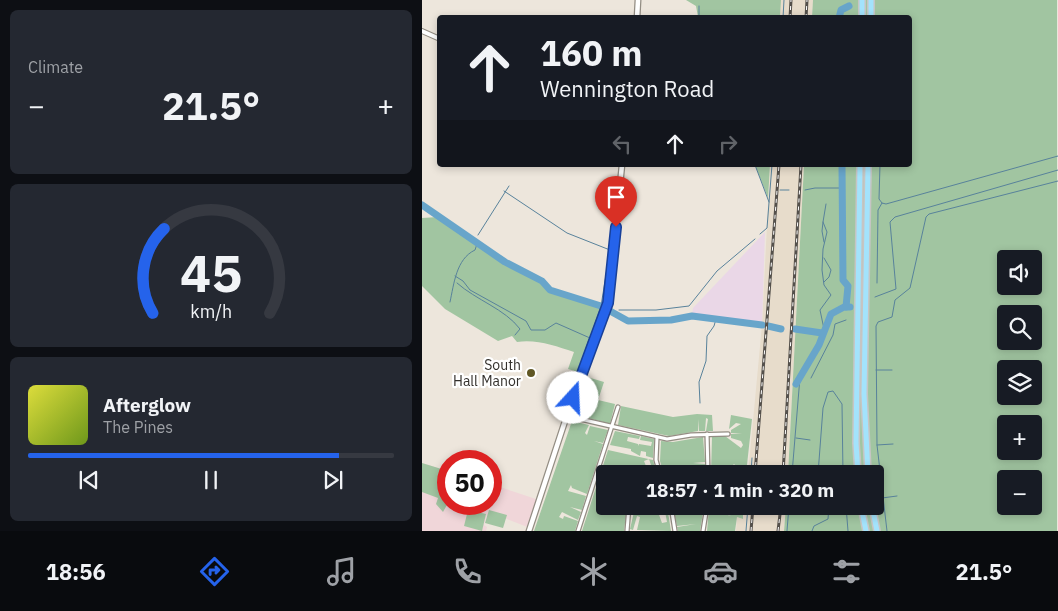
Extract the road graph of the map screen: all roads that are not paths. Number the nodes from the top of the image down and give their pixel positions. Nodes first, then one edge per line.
1 (638, 0) edge
2 (862, 0) edge
3 (871, 0) edge
4 (637, 15) edge
5 (862, 15) edge
6 (871, 15) edge
7 (422, 31) edge
8 (437, 38) edge
9 (622, 167) edge
10 (860, 167) edge
11 (868, 167) edge
12 (618, 406) dead end
13 (567, 416) junction
14 (613, 428) junction
15 (708, 434) junction
16 (728, 434) dead end
17 (657, 437) junction
18 (657, 465) edge
19 (708, 465) edge
20 (857, 465) edge
21 (868, 465) edge
22 (628, 515) edge
23 (672, 515) edge
24 (706, 515) edge
25 (863, 515) edge
26 (874, 515) edge
27 (528, 531) edge
28 (578, 531) edge
29 (627, 531) edge
30 (675, 531) edge
31 (703, 531) edge
32 (866, 531) edge
33 (877, 531) edge

1 - 4 main road
2 - 5 highway
3 - 6 highway
7 - 8 street
9 - 13 main road
10 - 20 highway
11 - 21 highway
12 - 14 street
13 - 14 street
13 - 27 main road
14 - 17 street
14 - 28 street
15 - 16 street
15 - 17 street
15 - 19 street
17 - 18 street
22 - 29 street
23 - 30 street
24 - 31 street
25 - 32 highway
26 - 33 highway

